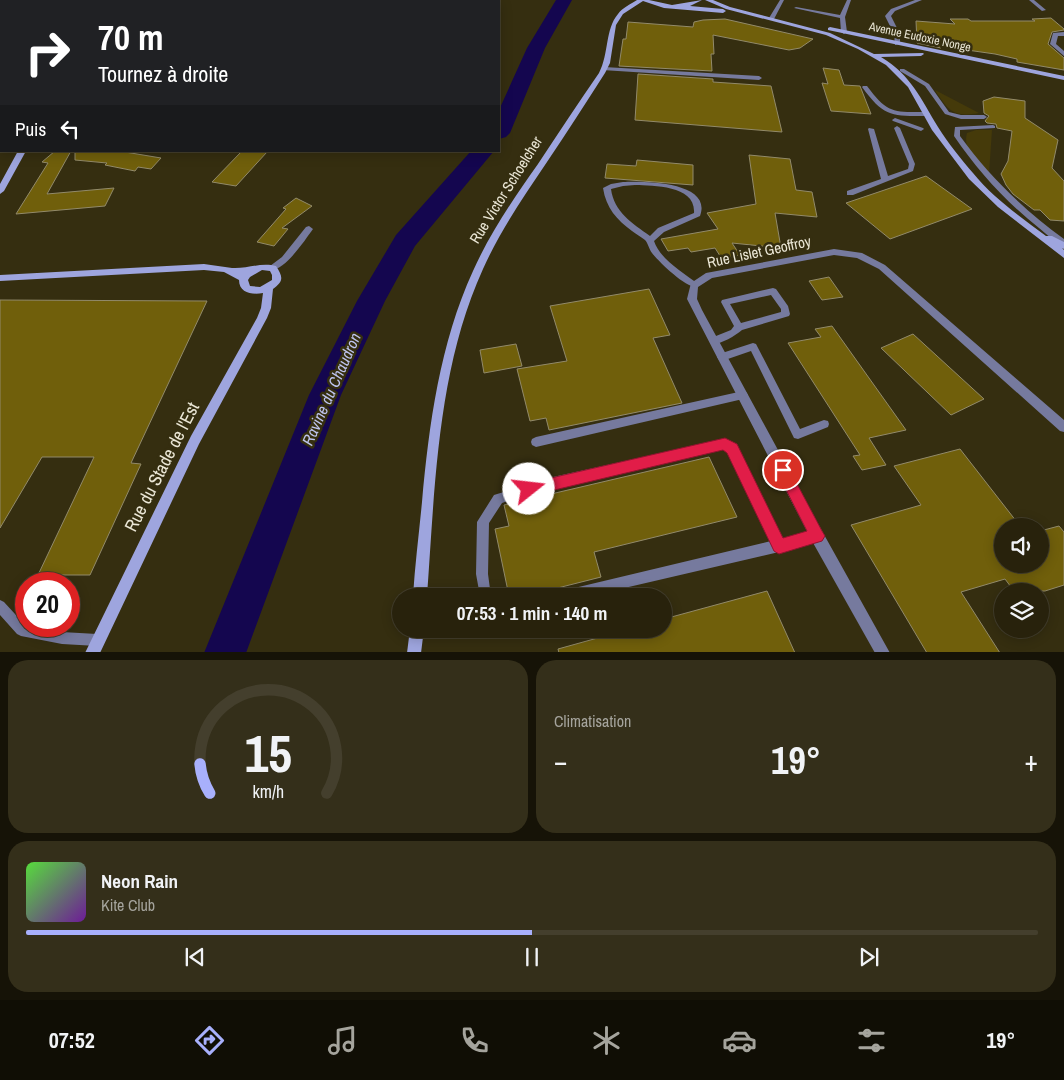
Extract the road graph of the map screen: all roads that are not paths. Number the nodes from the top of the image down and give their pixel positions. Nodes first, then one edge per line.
1 (643, 0) edge
2 (699, 0) edge
3 (708, 0) edge
4 (782, 0) edge
5 (849, 0) edge
6 (920, 0) edge
7 (1031, 0) edge
8 (658, 5) junction
9 (679, 6) junction
10 (644, 7) dead end
11 (796, 8) dead end
12 (638, 10) dead end
13 (1044, 10) dead end
14 (842, 17) junction
15 (772, 18) junction
16 (617, 20) junction
17 (844, 32) junction
18 (1064, 34) edge
19 (897, 44) junction
20 (851, 49) junction
21 (893, 54) junction
22 (1064, 54) edge
23 (873, 55) junction
24 (604, 69) junction
25 (902, 70) junction
26 (759, 78) dead end
27 (1064, 80) edge
28 (911, 86) junction
29 (865, 87) dead end
30 (921, 104) junction
31 (927, 114) junction
32 (984, 117) dead end
33 (895, 120) dead end
34 (993, 127) dead end
35 (898, 128) dead end
36 (871, 129) dead end
37 (921, 130) dead end
38 (21, 152) edge
39 (885, 180) junction
40 (0, 190) edge
41 (850, 192) dead end
42 (1012, 203) junction
43 (1001, 205) junction
44 (1022, 222) junction
45 (309, 229) dead end
46 (650, 240) junction
47 (1064, 244) edge
48 (1064, 255) edge
49 (256, 268) junction
50 (273, 268) junction
51 (231, 271) junction
52 (0, 278) edge
53 (243, 278) junction
54 (694, 285) junction
55 (267, 294) junction
56 (739, 327) junction
57 (714, 341) junction
58 (722, 357) junction
59 (743, 395) junction
60 (824, 424) dead end
61 (1064, 427) edge
62 (536, 442) dead end
63 (817, 536) junction
64 (779, 546) junction
65 (421, 588) edge
66 (484, 588) edge
67 (600, 588) edge
68 (0, 606) edge
69 (416, 638) edge
70 (94, 646) edge
71 (414, 652) edge
72 (883, 652) edge

1 - 8 main road
1 - 16 main road
2 - 9 main road
3 - 15 main road
4 - 15 lane
5 - 14 lane
6 - 19 lane
7 - 13 lane
8 - 9 main road
8 - 10 main road
9 - 20 main road
11 - 14 lane
12 - 16 main road
14 - 17 lane
15 - 17 main road, Avenue Eudoxie Nonge
15 - 23 main road
16 - 24 main road, Rue Victor Schoelcher
17 - 19 main road, Avenue Eudoxie Nonge
18 - 22 street
19 - 21 main road
19 - 27 main road, Avenue Eudoxie Nonge
20 - 23 main road, Avenue Eudoxie Nonge
20 - 30 main road
21 - 23 main road, Avenue Eudoxie Nonge
21 - 25 main road
21 - 27 main road, Avenue Eudoxie Nonge
23 - 28 main road
24 - 26 lane
24 - 65 main road, Rue Victor Schoelcher
25 - 28 main road
25 - 32 lane
28 - 30 main road
29 - 31 lane
30 - 31 main road
31 - 43 main road
33 - 37 lane
34 - 42 lane
35 - 39 lane
36 - 39 lane
38 - 40 main road
39 - 41 lane
42 - 43 lane
42 - 47 lane
43 - 44 main road
44 - 47 main road
44 - 48 main road
45 - 50 lane
46 - 46 lane
46 - 54 lane
49 - 50 main road
49 - 51 main road
49 - 53 main road
50 - 55 main road, Rue du Stade de l'Est
51 - 52 main road
51 - 53 main road
53 - 55 main road
54 - 57 street, Rue Lislet Geoffroy
54 - 61 street, Rue Lislet Geoffroy
55 - 70 main road, Rue du Stade de l'Est
56 - 56 lane
56 - 57 lane
57 - 58 street, Rue Lislet Geoffroy
58 - 59 street, Rue Lislet Geoffroy
58 - 60 lane
59 - 62 lane
59 - 63 street, Rue Lislet Geoffroy
63 - 64 lane
63 - 72 street, Rue Lislet Geoffroy
64 - 66 lane
64 - 67 lane
68 - 70 lane
69 - 71 main road

